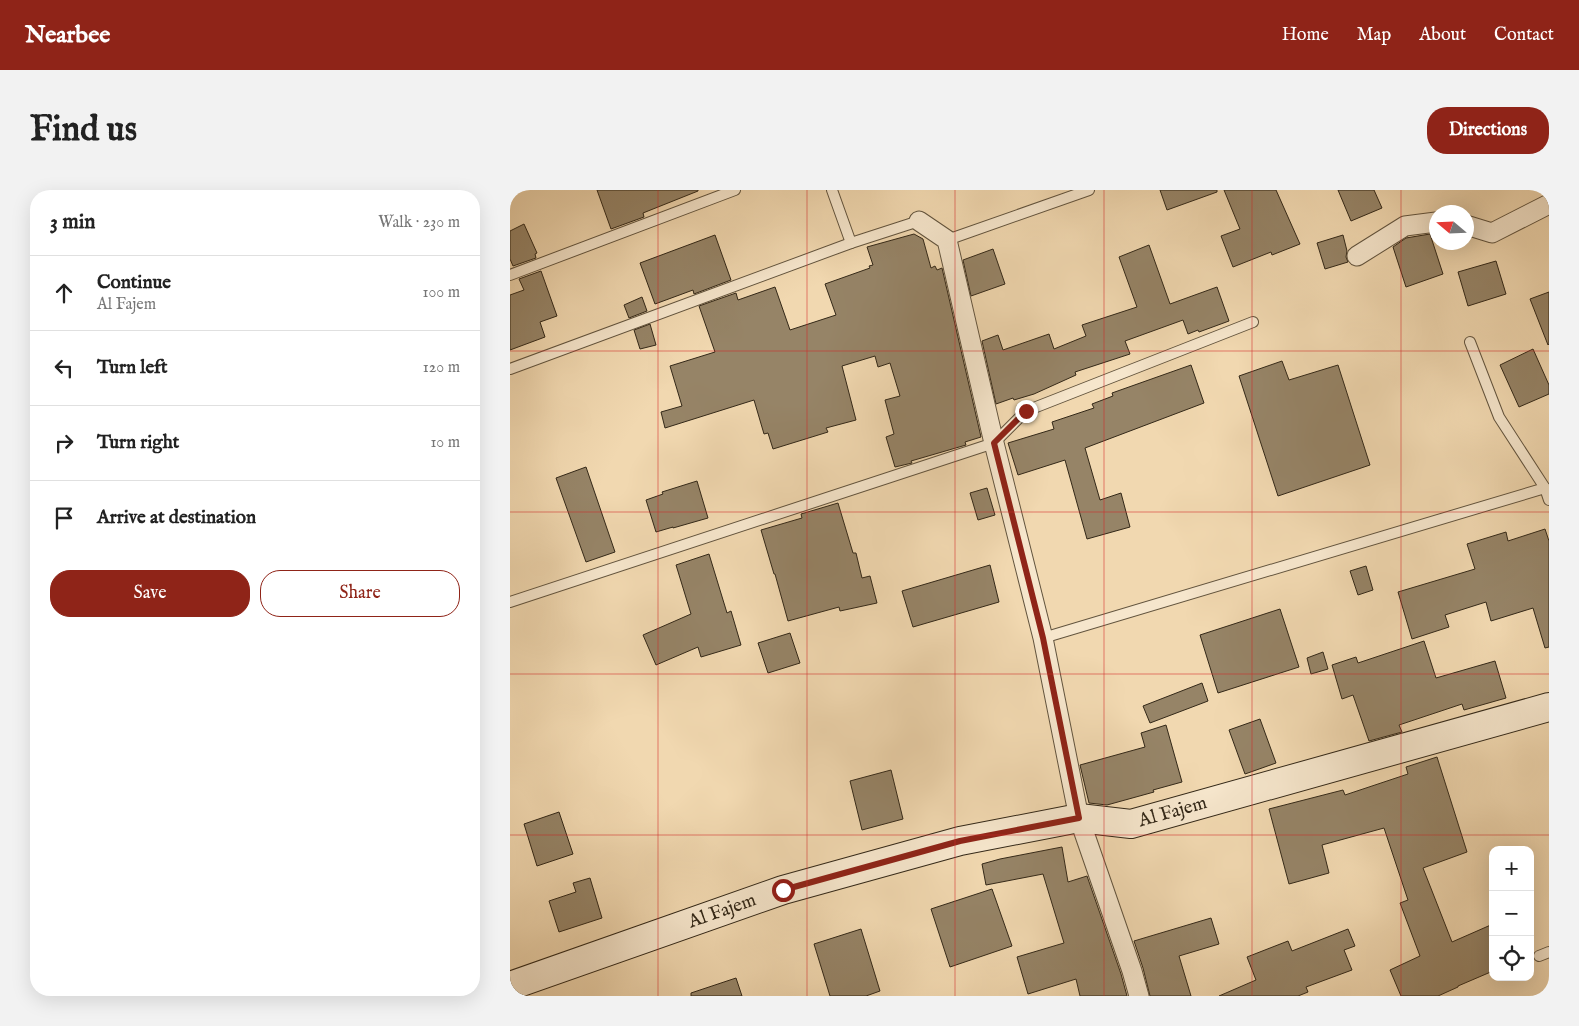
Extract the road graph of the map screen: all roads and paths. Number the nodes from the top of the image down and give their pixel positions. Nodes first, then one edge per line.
1 (735, 190) edge
2 (832, 190) edge
3 (1089, 190) edge
4 (1549, 204) edge
5 (919, 220) joint
6 (1429, 223) edge
7 (1474, 227) edge
8 (947, 240) junction
9 (852, 243) junction
10 (1358, 256) dead end
11 (510, 274) edge
12 (1253, 322) dead end
13 (1470, 342) dead end
14 (510, 369) edge
15 (994, 443) junction
16 (1544, 488) junction
17 (1549, 500) edge
18 (510, 602) edge
19 (1043, 638) junction
20 (1549, 707) edge
21 (1079, 818) junction
22 (510, 986) edge
23 (1139, 996) edge

1 - 11 lane
2 - 9 lane
3 - 8 lane
4 - 7 street
5 - 8 street
5 - 9 lane
6 - 10 street
8 - 15 street
9 - 14 lane
12 - 15 lane
13 - 16 lane
15 - 18 lane
15 - 19 street
16 - 17 lane
16 - 19 lane
19 - 21 street
20 - 21 main road, Al Fajem
21 - 22 main road, Al Fajem
21 - 23 street

